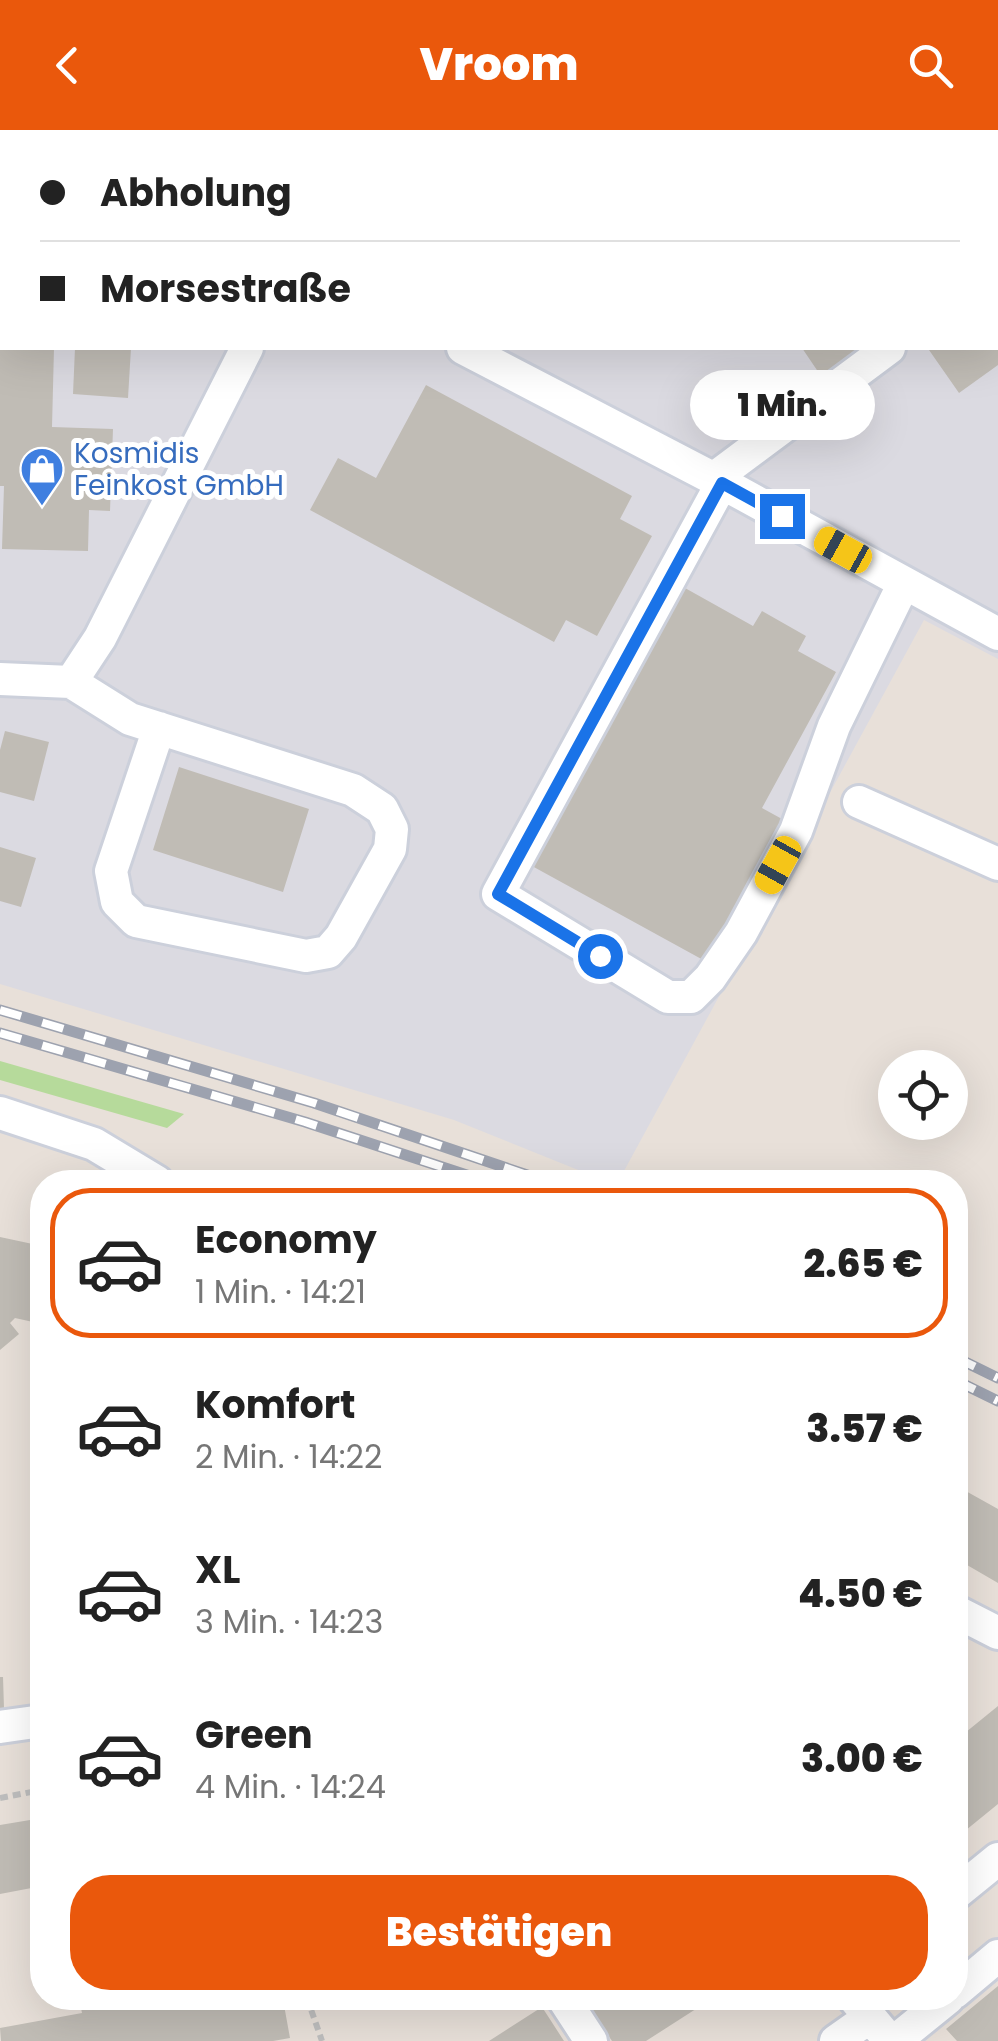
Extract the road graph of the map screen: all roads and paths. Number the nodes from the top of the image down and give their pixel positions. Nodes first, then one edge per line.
1 (247, 350) edge
2 (467, 350) edge
3 (886, 350) edge
4 (717, 481) junction
5 (904, 583) junction
6 (998, 634) edge
7 (0, 679) edge
8 (71, 682) junction
9 (159, 728) junction
10 (858, 802) dead end
11 (998, 864) edge
12 (0, 1113) edge
13 (136, 1170) edge
14 (968, 1618) edge
15 (998, 1633) edge
16 (30, 1723) edge
17 (0, 1727) edge
18 (30, 1792) edge
19 (0, 1798) edge
20 (998, 1859) edge
21 (968, 1883) edge
22 (998, 1956) edge
23 (968, 1981) edge
24 (311, 2010) edge
25 (570, 2010) edge
26 (916, 2010) edge
27 (878, 2024) edge
28 (322, 2041) edge
29 (591, 2041) edge
30 (836, 2041) edge

1 - 8 street
2 - 4 street
3 - 4 street
4 - 5 street
4 - 5 street
5 - 6 street
7 - 8 street
8 - 9 street
9 - 9 street
10 - 11 street
12 - 13 street
14 - 15 street
16 - 17 street
18 - 19 path
20 - 21 street
22 - 23 street
24 - 28 path
25 - 29 street
26 - 27 street
27 - 30 street

